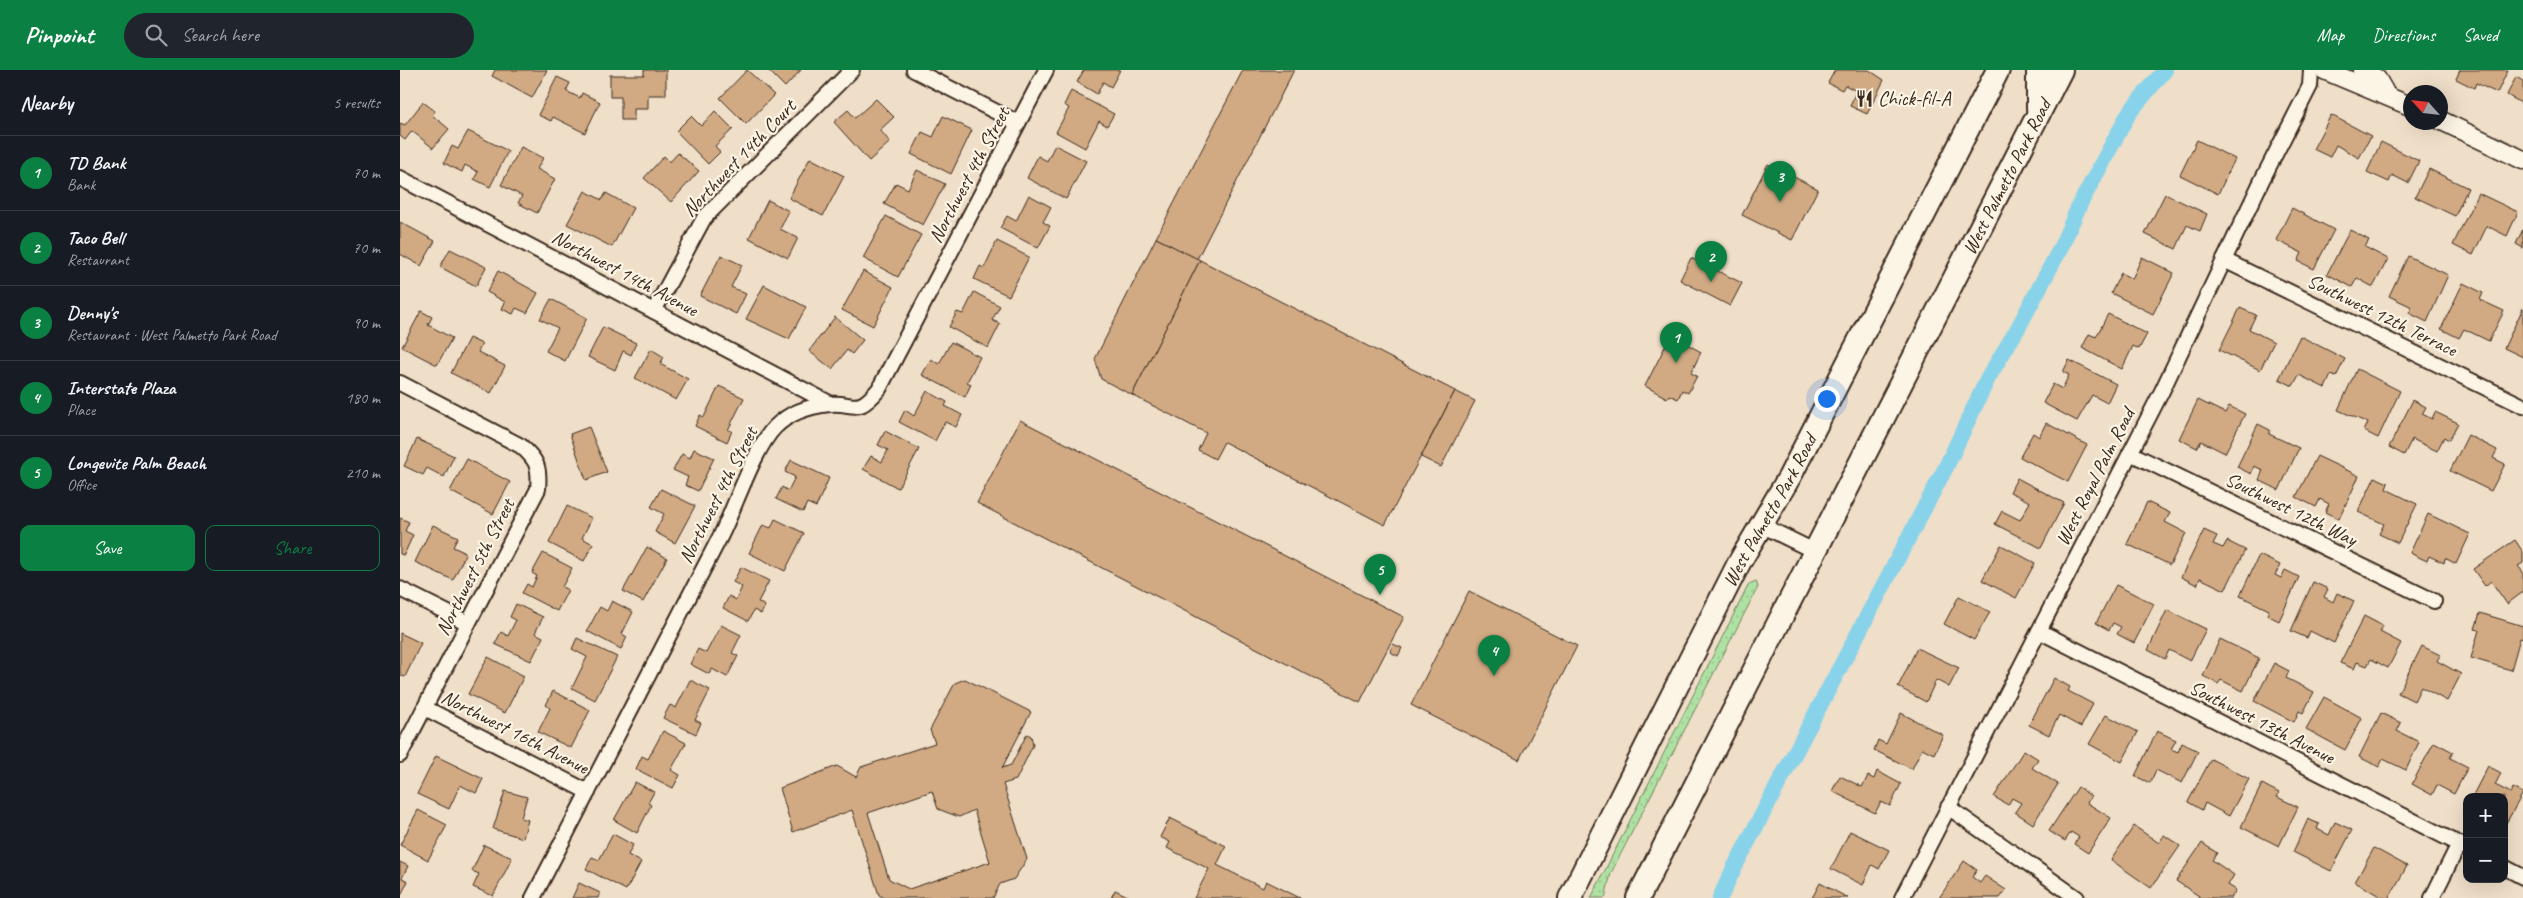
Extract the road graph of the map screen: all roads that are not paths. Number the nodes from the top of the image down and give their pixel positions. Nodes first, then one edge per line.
1 (852, 70) edge
2 (914, 70) edge
3 (1046, 70) edge
4 (1998, 70) edge
5 (2038, 70) edge
6 (2061, 70) edge
7 (2311, 70) edge
8 (2324, 70) edge
9 (2362, 70) edge
10 (2385, 94) junction
11 (2403, 103) edge
12 (2038, 114) junction
13 (1018, 123) junction
14 (2448, 124) edge
15 (2523, 160) edge
16 (400, 178) edge
17 (2224, 260) junction
18 (654, 311) junction
19 (400, 382) edge
20 (831, 404) junction
21 (2523, 406) edge
22 (2130, 453) junction
23 (1761, 525) junction
24 (1814, 551) junction
25 (400, 590) edge
26 (2434, 601) dead end
27 (468, 623) junction
28 (2039, 631) junction
29 (424, 708) junction
30 (400, 755) edge
31 (588, 792) junction
32 (1948, 808) junction
33 (2463, 846) edge
34 (2508, 869) edge
35 (2523, 877) edge
36 (533, 898) edge
37 (1570, 898) edge
38 (1638, 898) edge
39 (1902, 898) edge
40 (2077, 898) edge
41 (2432, 898) edge

1 - 18 street, Northwest 14th Court
2 - 13 street
3 - 13 street, Northwest 4th Street
4 - 23 main road, West Palmetto Park Road
5 - 12 main road
6 - 12 main road, West Palmetto Park Road
7 - 17 street, West Royal Palm Road
8 - 10 street
9 - 10 street
10 - 11 street
12 - 24 main road, West Palmetto Park Road
13 - 20 street, Northwest 4th Street
14 - 15 street
16 - 18 street, Northwest 14th Avenue
17 - 21 street, Southwest 12th Terrace
17 - 22 street, West Royal Palm Road
18 - 20 street, Northwest 14th Avenue
19 - 27 street, Northwest 5th Street
20 - 31 street, Northwest 4th Street
22 - 26 street, Southwest 12th Way
22 - 28 street, West Royal Palm Road
23 - 24 street
23 - 37 main road, West Palmetto Park Road
24 - 38 main road, West Palmetto Park Road
25 - 27 street
27 - 29 street, Northwest 5th Street
28 - 32 street, West Royal Palm Road
28 - 33 street, Southwest 13th Avenue
29 - 30 street, Northwest 5th Street
29 - 31 street, Northwest 16th Avenue
31 - 36 street, Northwest 4th Street
32 - 39 street, West Royal Palm Road
32 - 40 street
33 - 41 street
34 - 35 street

